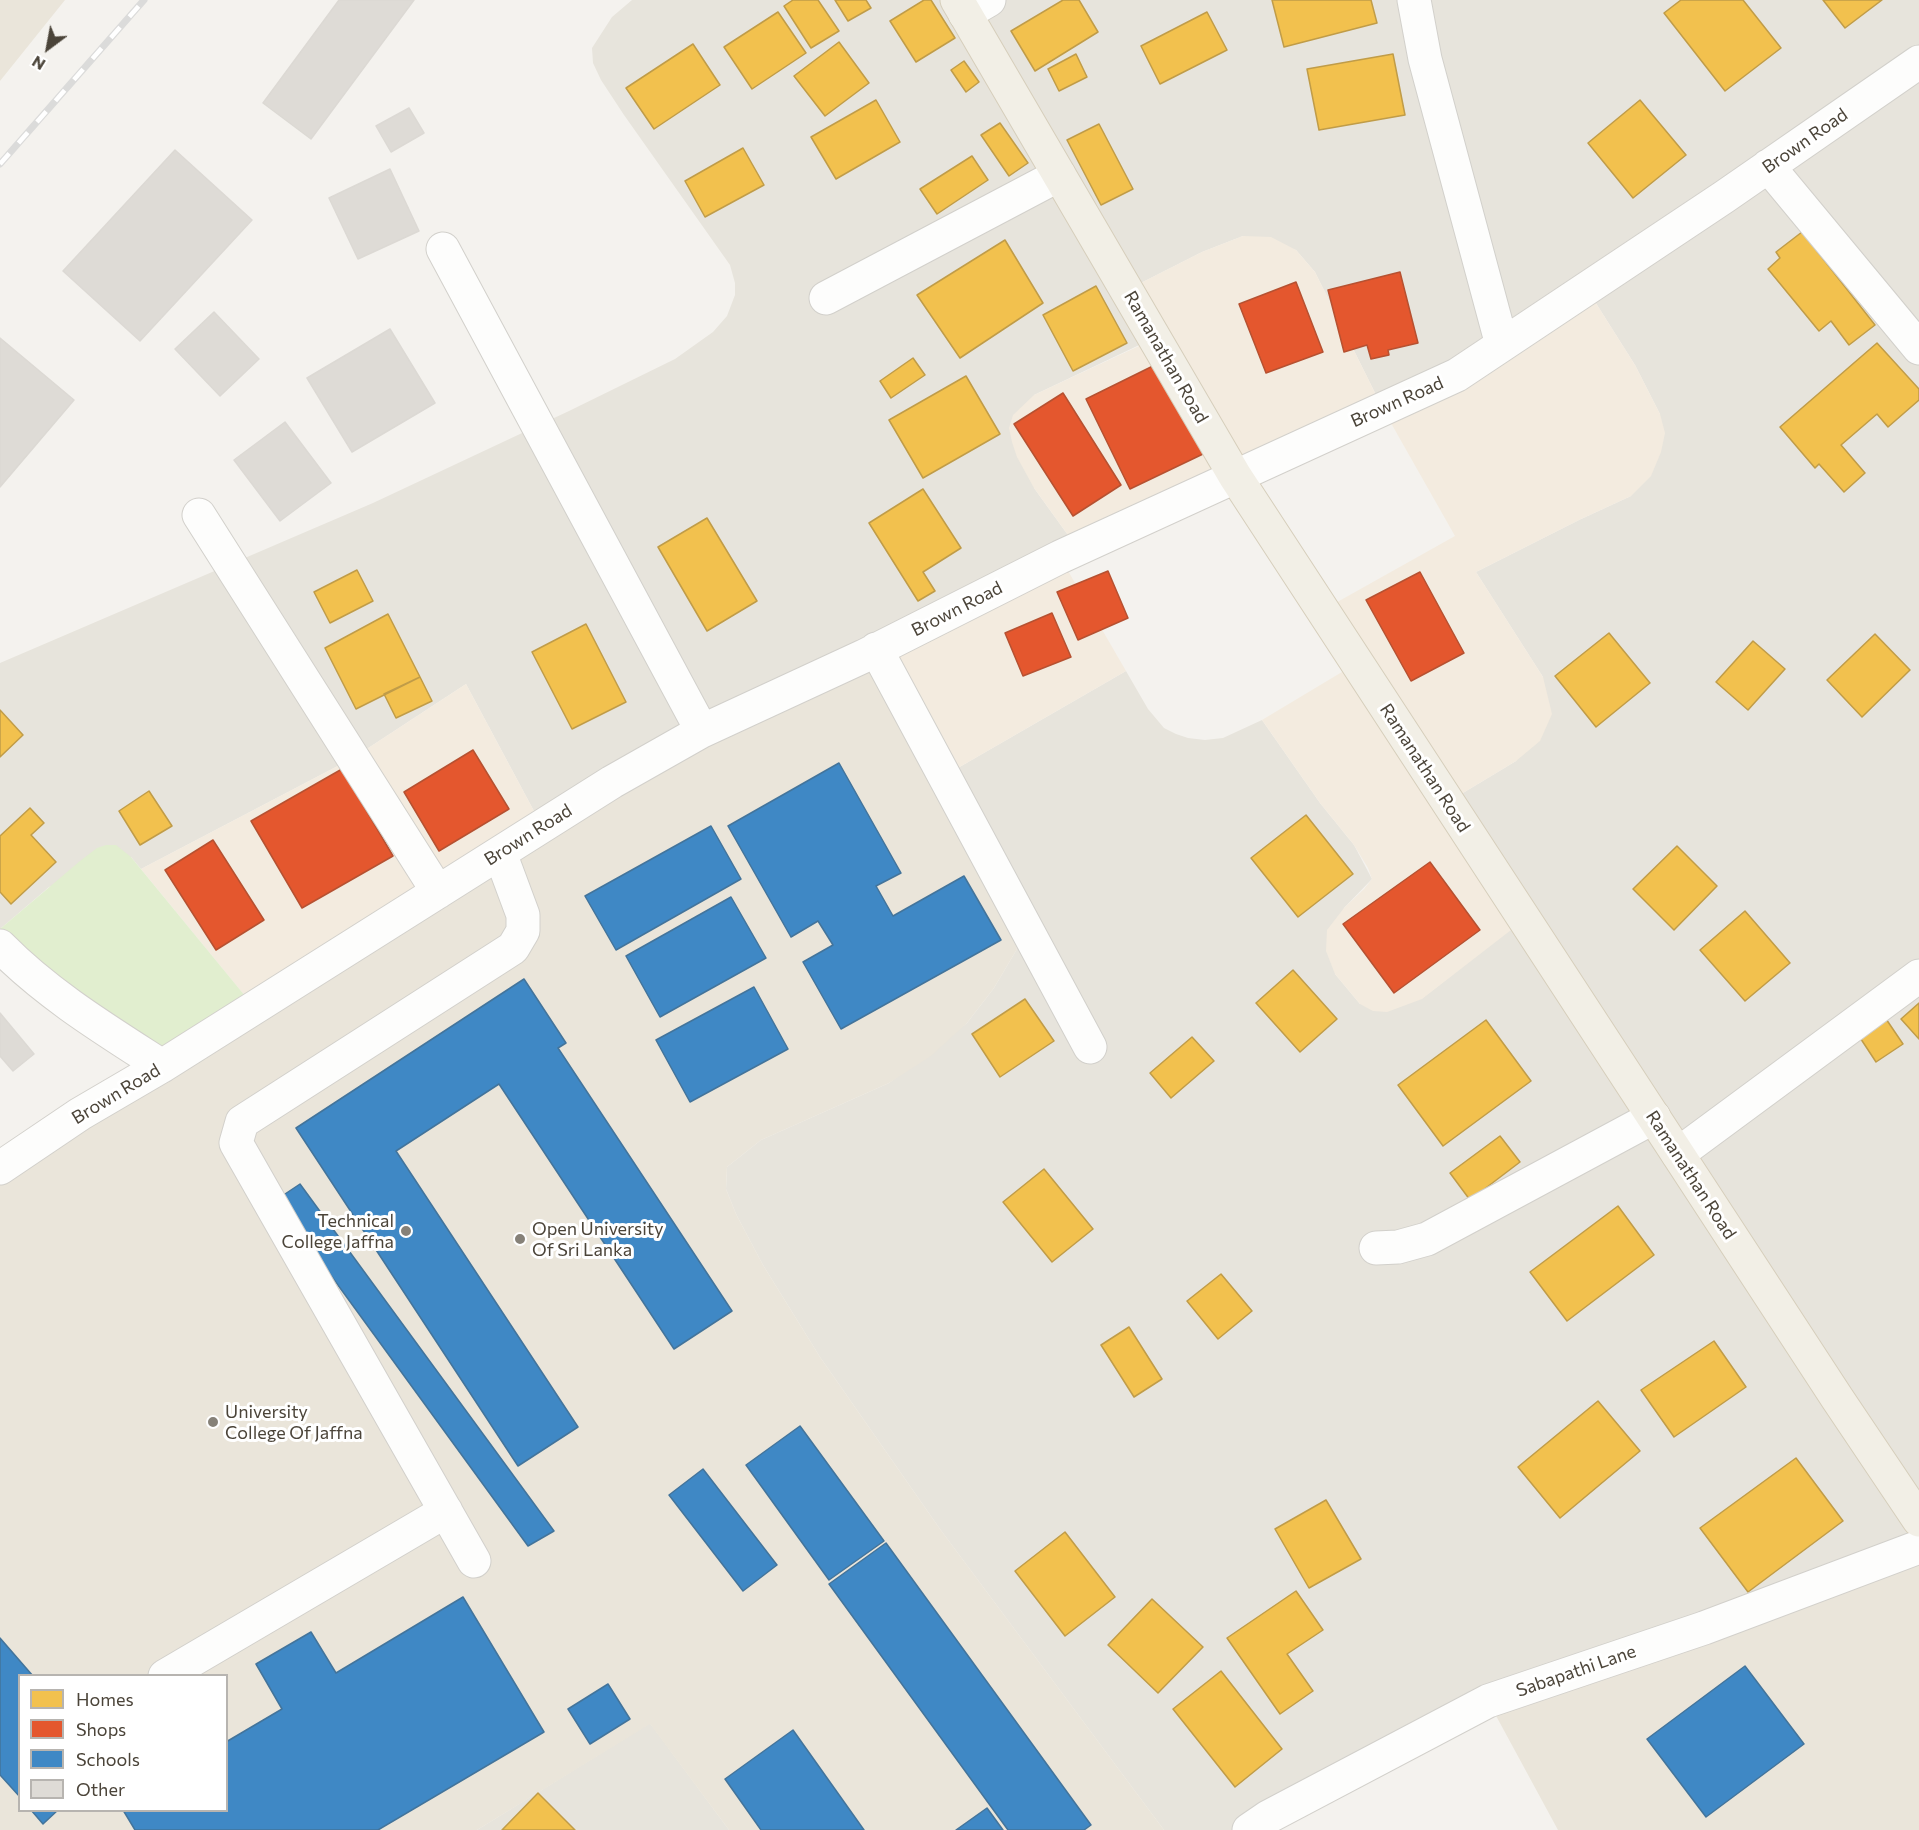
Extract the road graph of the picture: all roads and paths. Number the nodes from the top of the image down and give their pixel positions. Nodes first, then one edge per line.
1 (1414, 0) edge
2 (970, 5) edge
3 (1919, 62) edge
4 (1768, 166) junction
5 (1059, 175) junction
6 (443, 249) dead end
7 (826, 298) dead end
8 (1502, 345) junction
9 (1919, 348) edge
10 (1235, 476) junction
11 (199, 515) dead end
12 (876, 650) junction
13 (702, 731) junction
14 (500, 853) junction
15 (438, 892) junction
16 (0, 946) edge
17 (1919, 976) edge
18 (1090, 1047) dead end
19 (162, 1066) junction
20 (1654, 1117) junction
21 (1678, 1154) junction
22 (0, 1168) edge
23 (1376, 1248) dead end
24 (446, 1511) junction
25 (1919, 1520) edge
26 (1919, 1547) edge
27 (474, 1561) dead end
28 (168, 1674) edge
29 (1249, 1830) edge

1 - 8 street
2 - 5 main road, Ramanathan Road
3 - 4 street, Brown Road
4 - 8 street, Brown Road
4 - 9 street
5 - 7 street
5 - 10 main road, Ramanathan Road
6 - 13 street
8 - 10 street, Brown Road
10 - 12 street, Brown Road
10 - 20 main road, Ramanathan Road
11 - 15 street
12 - 13 street, Brown Road
12 - 18 street
13 - 14 street, Brown Road
14 - 15 street, Brown Road
14 - 24 street
15 - 19 street, Brown Road
16 - 19 street
17 - 21 street
19 - 22 street, Brown Road
20 - 21 main road, Ramanathan Road
20 - 23 street
21 - 25 main road, Ramanathan Road
24 - 27 street
24 - 28 street
26 - 29 street, Sabapathi Lane

